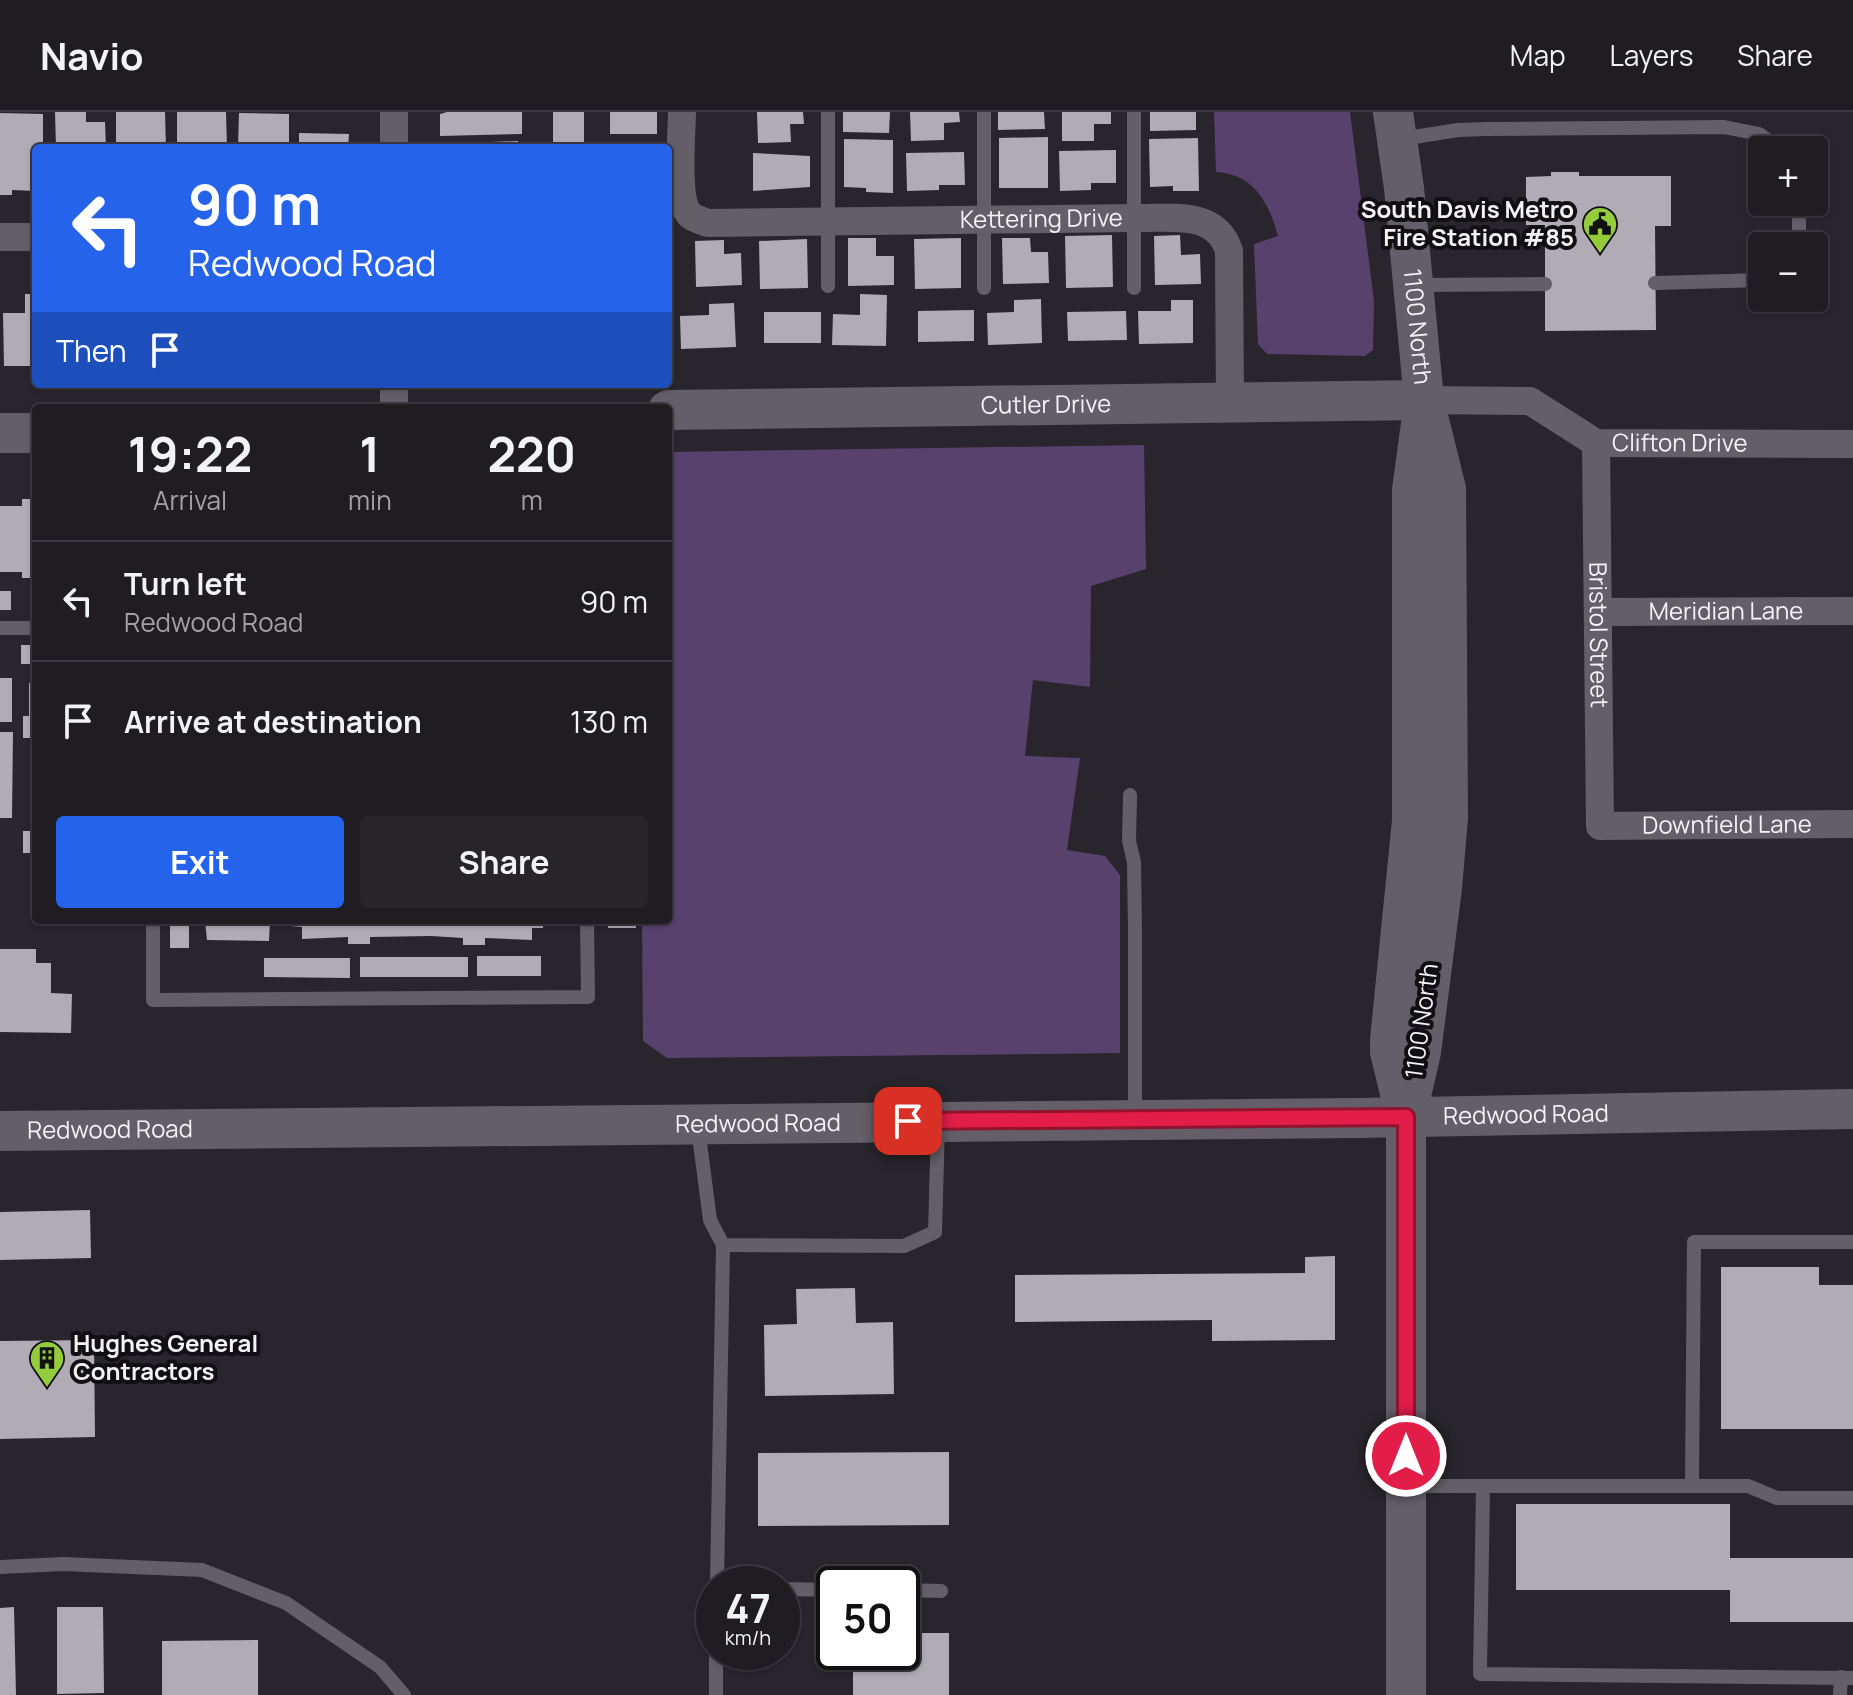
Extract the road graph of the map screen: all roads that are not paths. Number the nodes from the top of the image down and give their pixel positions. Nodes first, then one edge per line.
1 (394, 112) edge
2 (682, 112) edge
3 (828, 112) edge
4 (984, 112) edge
5 (1134, 112) edge
6 (1395, 126) edge
7 (1762, 136) edge
8 (394, 144) edge
9 (1134, 218) junction
10 (983, 220) junction
11 (828, 223) junction
12 (0, 237) edge
13 (32, 237) edge
14 (1748, 280) edge
15 (1655, 283) dead end
16 (1545, 284) dead end
17 (1413, 285) junction
18 (828, 286) dead end
19 (984, 288) dead end
20 (1134, 288) dead end
21 (1424, 400) junction
22 (1230, 403) junction
23 (672, 410) edge
24 (0, 433) edge
25 (32, 433) edge
26 (1596, 443) junction
27 (1853, 444) edge
28 (1853, 611) edge
29 (1598, 612) junction
30 (0, 628) edge
31 (32, 628) edge
32 (1130, 795) dead end
33 (1853, 824) edge
34 (1600, 826) joint
35 (153, 924) edge
36 (587, 924) edge
37 (1853, 1109) edge
38 (1406, 1117) junction
39 (938, 1120) junction
40 (1135, 1120) junction
41 (698, 1123) junction
42 (0, 1131) edge
43 (1853, 1242) edge
44 (723, 1245) junction
45 (1406, 1486) junction
46 (1692, 1486) junction
47 (1483, 1487) junction
48 (1853, 1498) edge
49 (717, 1566) edge
50 (0, 1567) edge
51 (920, 1590) edge
52 (941, 1591) dead end
53 (716, 1670) edge
54 (1847, 1678) edge
55 (404, 1695) edge
56 (716, 1695) edge
57 (1406, 1695) edge
58 (1840, 1695) edge

1 - 8 street
2 - 11 street, Kettering Drive
3 - 11 lane
4 - 10 lane
5 - 9 lane
6 - 7 lane
6 - 17 main road, 1100 North
9 - 10 street, Kettering Drive
9 - 20 lane
9 - 22 street, Kettering Drive
10 - 11 street, Kettering Drive
10 - 19 lane
11 - 18 lane
12 - 13 street
14 - 15 lane
16 - 17 lane
17 - 21 main road, 1100 North
21 - 22 main road, Cutler Drive
21 - 26 street, Clifton Drive
21 - 38 main road, 1100 North
22 - 23 main road, Cutler Drive
24 - 25 main road
26 - 27 street, Clifton Drive
26 - 29 street, Bristol Street
28 - 29 street, Meridian Lane
29 - 34 street, Bristol Street
30 - 31 lane
32 - 40 lane
33 - 34 street, Downfield Lane
35 - 36 lane
37 - 38 main road, Redwood Road
38 - 40 main road, Redwood Road
38 - 45 main road, 1100 North
39 - 40 main road, Redwood Road
39 - 41 main road, Redwood Road
39 - 44 lane
41 - 42 main road, Redwood Road
41 - 44 lane
43 - 46 lane
44 - 49 lane
45 - 47 lane
45 - 57 main road, 1100 North
46 - 47 lane
46 - 48 lane
47 - 54 lane
50 - 55 lane
51 - 52 lane
53 - 56 lane
54 - 58 lane

